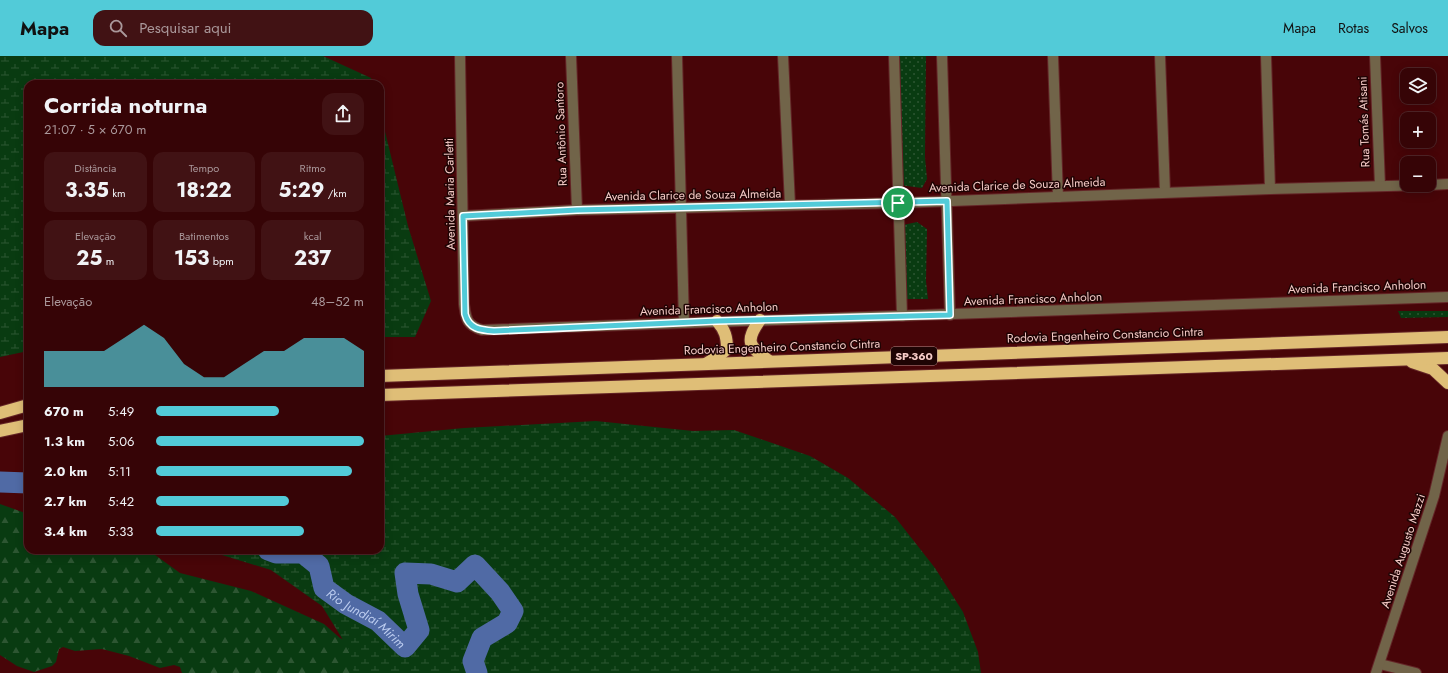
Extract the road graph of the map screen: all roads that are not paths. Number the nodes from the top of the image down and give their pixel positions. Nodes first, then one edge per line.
1 (460, 56) edge
2 (571, 56) edge
3 (677, 56) edge
4 (783, 56) edge
5 (894, 56) edge
6 (942, 56) edge
7 (1054, 56) edge
8 (1160, 56) edge
9 (1266, 56) edge
10 (1375, 56) edge
11 (1448, 184) edge
12 (1436, 185) edge
13 (1380, 186) junction
14 (1400, 186) edge
15 (1270, 189) junction
16 (1165, 192) junction
17 (1058, 197) junction
18 (947, 201) junction
19 (898, 203) junction
20 (790, 205) junction
21 (681, 208) junction
22 (577, 210) junction
23 (463, 216) junction
24 (1448, 297) edge
25 (950, 315) junction
26 (902, 316) junction
27 (760, 320) junction
28 (717, 321) junction
29 (684, 323) junction
30 (475, 328) joint
31 (1448, 337) edge
32 (1448, 358) edge
33 (1401, 359) junction
34 (769, 361) junction
35 (705, 364) junction
36 (384, 376) edge
37 (1448, 383) edge
38 (384, 395) edge
39 (24, 406) edge
40 (0, 413) edge
41 (24, 426) edge
42 (0, 431) edge
43 (1448, 436) edge
44 (1378, 669) edge
45 (1416, 673) edge

1 - 23 street, Avenida Maria Carletti
2 - 22 street, Rua Antônio Santoro
3 - 21 street
4 - 20 street
5 - 19 street
6 - 18 street
7 - 17 street
8 - 16 street
9 - 15 street
10 - 13 street, Rua Tomás Atisani
11 - 12 street, Avenida Clarice de Souza Almeida
13 - 14 street, Avenida Clarice de Souza Almeida
13 - 15 street, Avenida Clarice de Souza Almeida
15 - 16 street, Avenida Clarice de Souza Almeida
16 - 17 street, Avenida Clarice de Souza Almeida
17 - 18 street, Avenida Clarice de Souza Almeida
18 - 19 street, Avenida Clarice de Souza Almeida
18 - 25 street
19 - 20 street, Avenida Clarice de Souza Almeida
19 - 26 street
20 - 21 street, Avenida Clarice de Souza Almeida
21 - 22 street, Avenida Clarice de Souza Almeida
21 - 29 street
22 - 23 street, Avenida Clarice de Souza Almeida
23 - 30 street, Avenida Maria Carletti
24 - 25 street, Avenida Francisco Anholon
25 - 26 street, Avenida Francisco Anholon
26 - 27 street, Avenida Francisco Anholon
27 - 28 street, Avenida Francisco Anholon
27 - 34 highway
28 - 29 street, Avenida Francisco Anholon
28 - 35 highway
29 - 30 street, Avenida Francisco Anholon
31 - 34 highway, Rodovia Engenheiro Constancio Cintra / SP-360
32 - 33 highway, SP-360
33 - 37 highway
33 - 38 highway, SP-360
34 - 35 highway, Rodovia Engenheiro Constancio Cintra / SP-360
35 - 36 highway, Rodovia Engenheiro Constancio Cintra / SP-360
39 - 40 highway
41 - 42 highway
43 - 44 street, Avenida Augusto Mazzi
44 - 45 street

